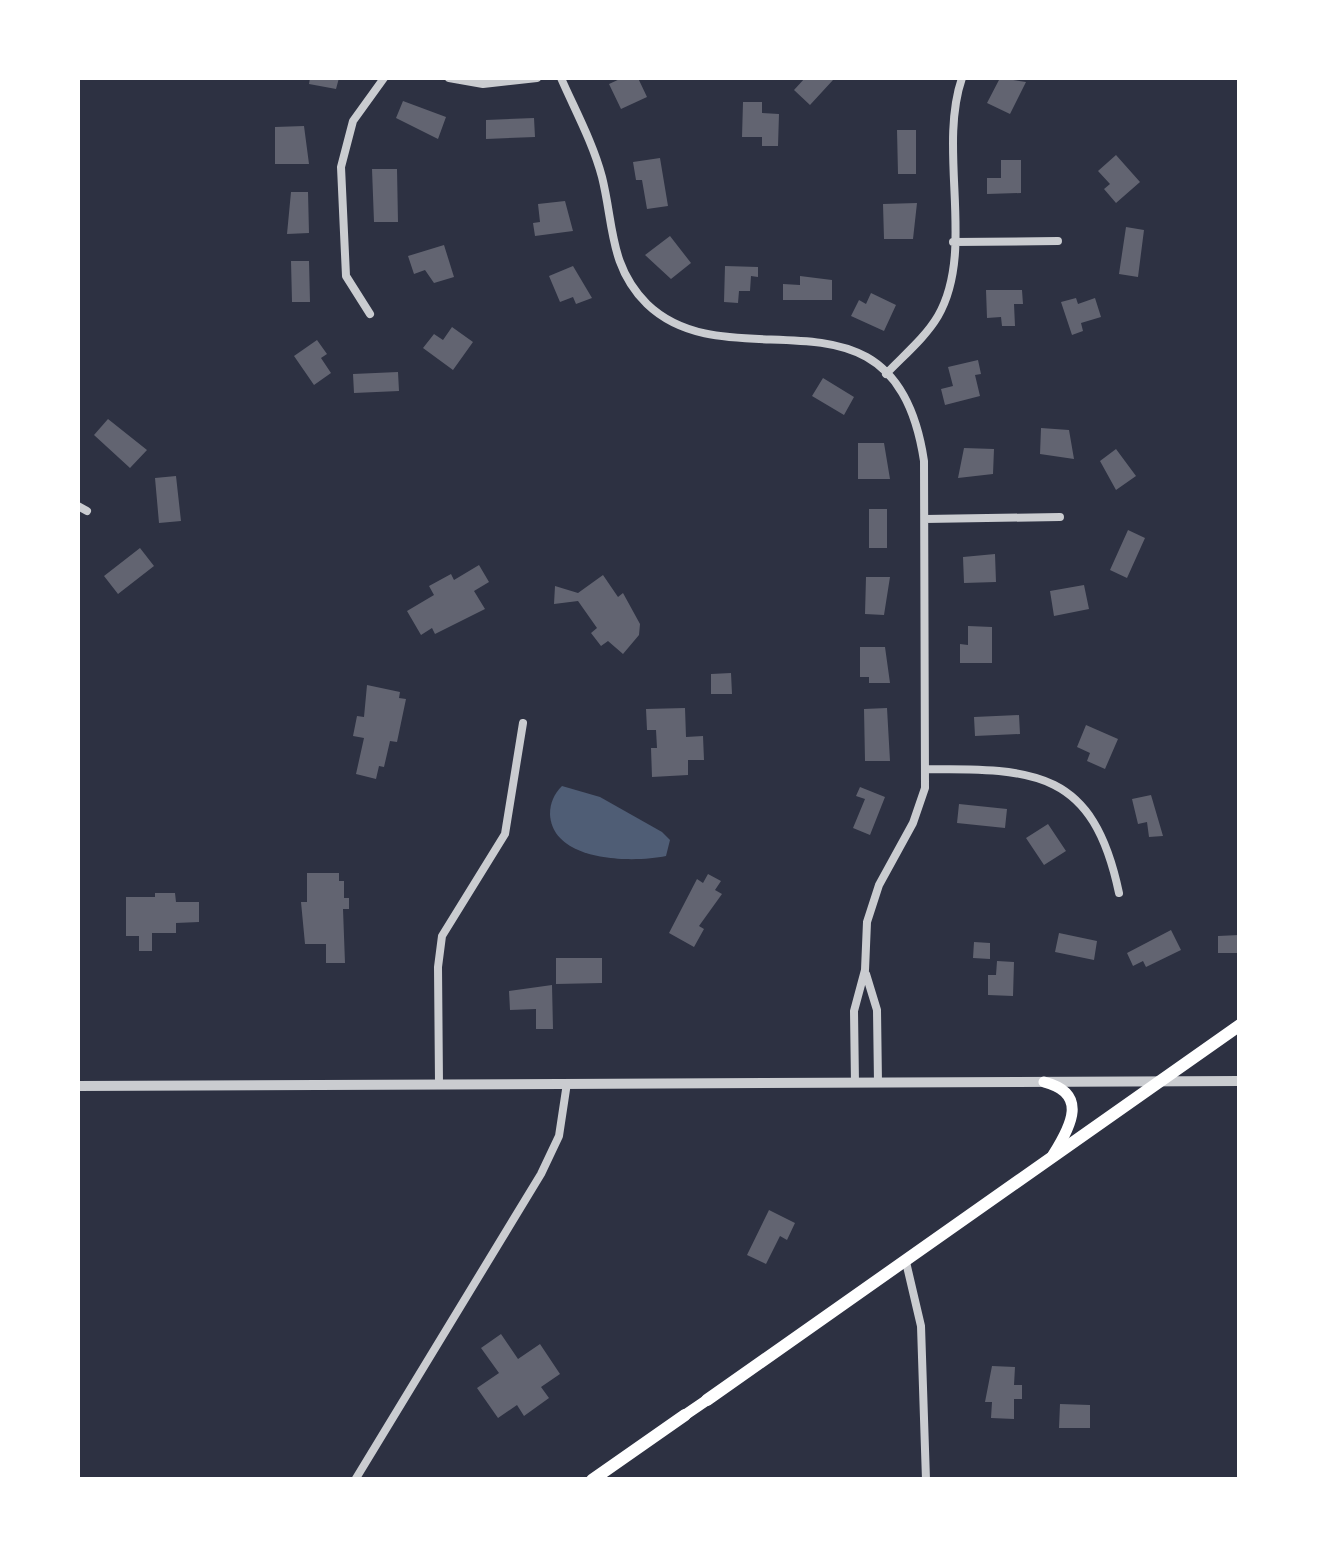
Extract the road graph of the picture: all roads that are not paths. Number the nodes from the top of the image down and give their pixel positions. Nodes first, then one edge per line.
1 (384, 78) edge
2 (448, 78) edge
3 (537, 78) edge
4 (561, 78) edge
5 (962, 78) edge
6 (1058, 240) dead end
7 (953, 242) junction
8 (370, 314) dead end
9 (886, 374) junction
10 (78, 506) edge
11 (87, 511) dead end
12 (1060, 517) dead end
13 (925, 519) junction
14 (522, 724) dead end
15 (926, 769) junction
16 (1119, 892) dead end
17 (865, 970) junction
18 (1240, 1026) edge
19 (1161, 1081) junction
20 (1240, 1081) edge
21 (1044, 1082) junction
22 (567, 1083) junction
23 (855, 1083) junction
24 (878, 1083) junction
25 (438, 1084) junction
26 (78, 1086) edge
27 (1050, 1160) junction
28 (906, 1262) junction
29 (707, 1400) joint
30 (685, 1415) joint
31 (355, 1480) edge
32 (592, 1480) edge
33 (926, 1480) edge

1 - 8 street
2 - 3 street
4 - 9 street
5 - 7 street
6 - 7 street
7 - 9 street
9 - 13 street
10 - 11 street
12 - 13 street
13 - 15 street
14 - 25 street
15 - 16 street
15 - 17 street
17 - 23 street
17 - 24 street
18 - 19 main road
19 - 20 street
19 - 21 street
19 - 27 main road
21 - 24 street
21 - 27 main road
22 - 23 street
22 - 25 street
22 - 31 street
23 - 24 street
25 - 26 street
27 - 28 main road
28 - 29 main road
28 - 33 street
29 - 30 main road
30 - 32 main road

